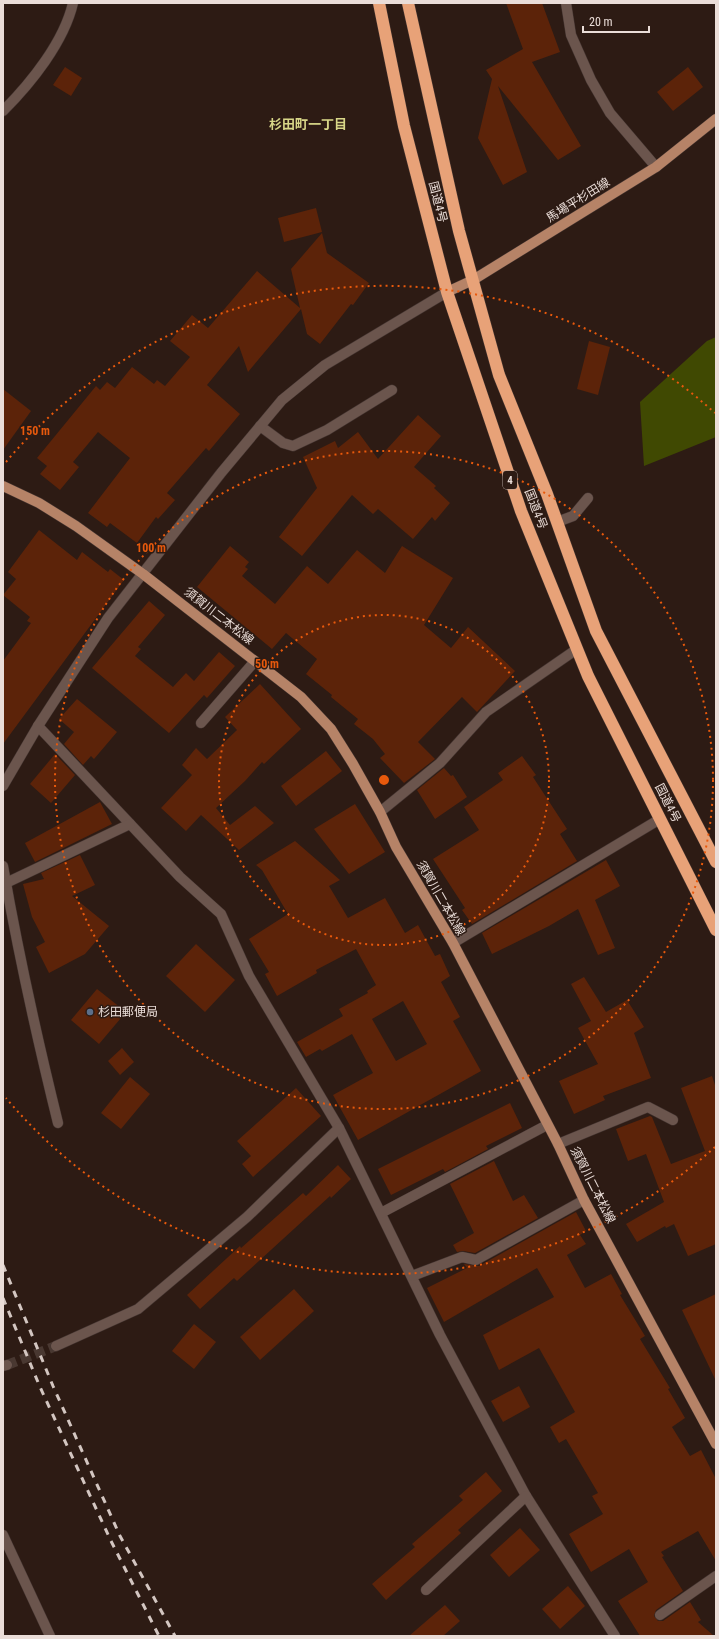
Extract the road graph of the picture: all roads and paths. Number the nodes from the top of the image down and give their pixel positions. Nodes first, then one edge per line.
1 (73, 3) edge
2 (379, 3) edge
3 (408, 3) edge
4 (566, 3) edge
5 (3, 111) edge
6 (716, 118) edge
7 (656, 167) junction
8 (473, 280) junction
9 (447, 292) junction
10 (392, 390) dead end
11 (260, 426) junction
12 (3, 486) edge
13 (588, 498) dead end
14 (557, 522) junction
15 (143, 574) junction
16 (577, 649) junction
17 (255, 661) junction
18 (201, 724) dead end
19 (38, 726) junction
20 (3, 786) edge
21 (380, 812) junction
22 (660, 819) junction
23 (130, 824) junction
24 (716, 862) edge
25 (3, 866) edge
26 (6, 883) junction
27 (716, 930) edge
28 (452, 944) junction
29 (673, 1120) dead end
30 (58, 1123) dead end
31 (547, 1125) junction
32 (339, 1128) junction
33 (558, 1144) junction
34 (584, 1200) junction
35 (381, 1213) junction
36 (412, 1276) junction
37 (56, 1346) tunnel mouth
38 (716, 1444) edge
39 (526, 1496) junction
40 (3, 1535) edge
41 (716, 1576) edge
42 (426, 1590) dead end
43 (660, 1615) dead end
44 (613, 1635) edge
45 (50, 1636) edge

1 - 5 street
2 - 9 highway, 国道4号 / 4
3 - 8 highway, 国道4号
4 - 7 street
6 - 7 main road, 馬場平杉田線
7 - 8 main road, 馬場平杉田線
8 - 9 main road, 馬場平杉田線
8 - 14 highway, 国道4号
9 - 11 street
9 - 16 highway, 国道4号 / 4
10 - 11 street
11 - 15 street
12 - 15 main road, 須賀川二本松線
13 - 14 street
14 - 24 highway, 国道4号
15 - 17 main road, 須賀川二本松線
15 - 19 street
16 - 21 street
16 - 22 highway, 国道4号 / 4
17 - 18 street
17 - 21 main road, 須賀川二本松線
19 - 20 street
19 - 23 street
21 - 28 main road, 須賀川二本松線
22 - 27 highway, 国道4号 / 4
22 - 28 street
23 - 26 street
23 - 32 street
25 - 26 street
26 - 30 street
28 - 31 main road, 須賀川二本松線
29 - 33 street
31 - 33 main road, 須賀川二本松線
31 - 35 street
32 - 35 street
32 - 37 street
33 - 34 main road, 須賀川二本松線
34 - 36 street
34 - 38 main road, 須賀川二本松線
35 - 36 street
36 - 39 street
39 - 42 street
39 - 44 street
40 - 45 street
41 - 43 street

